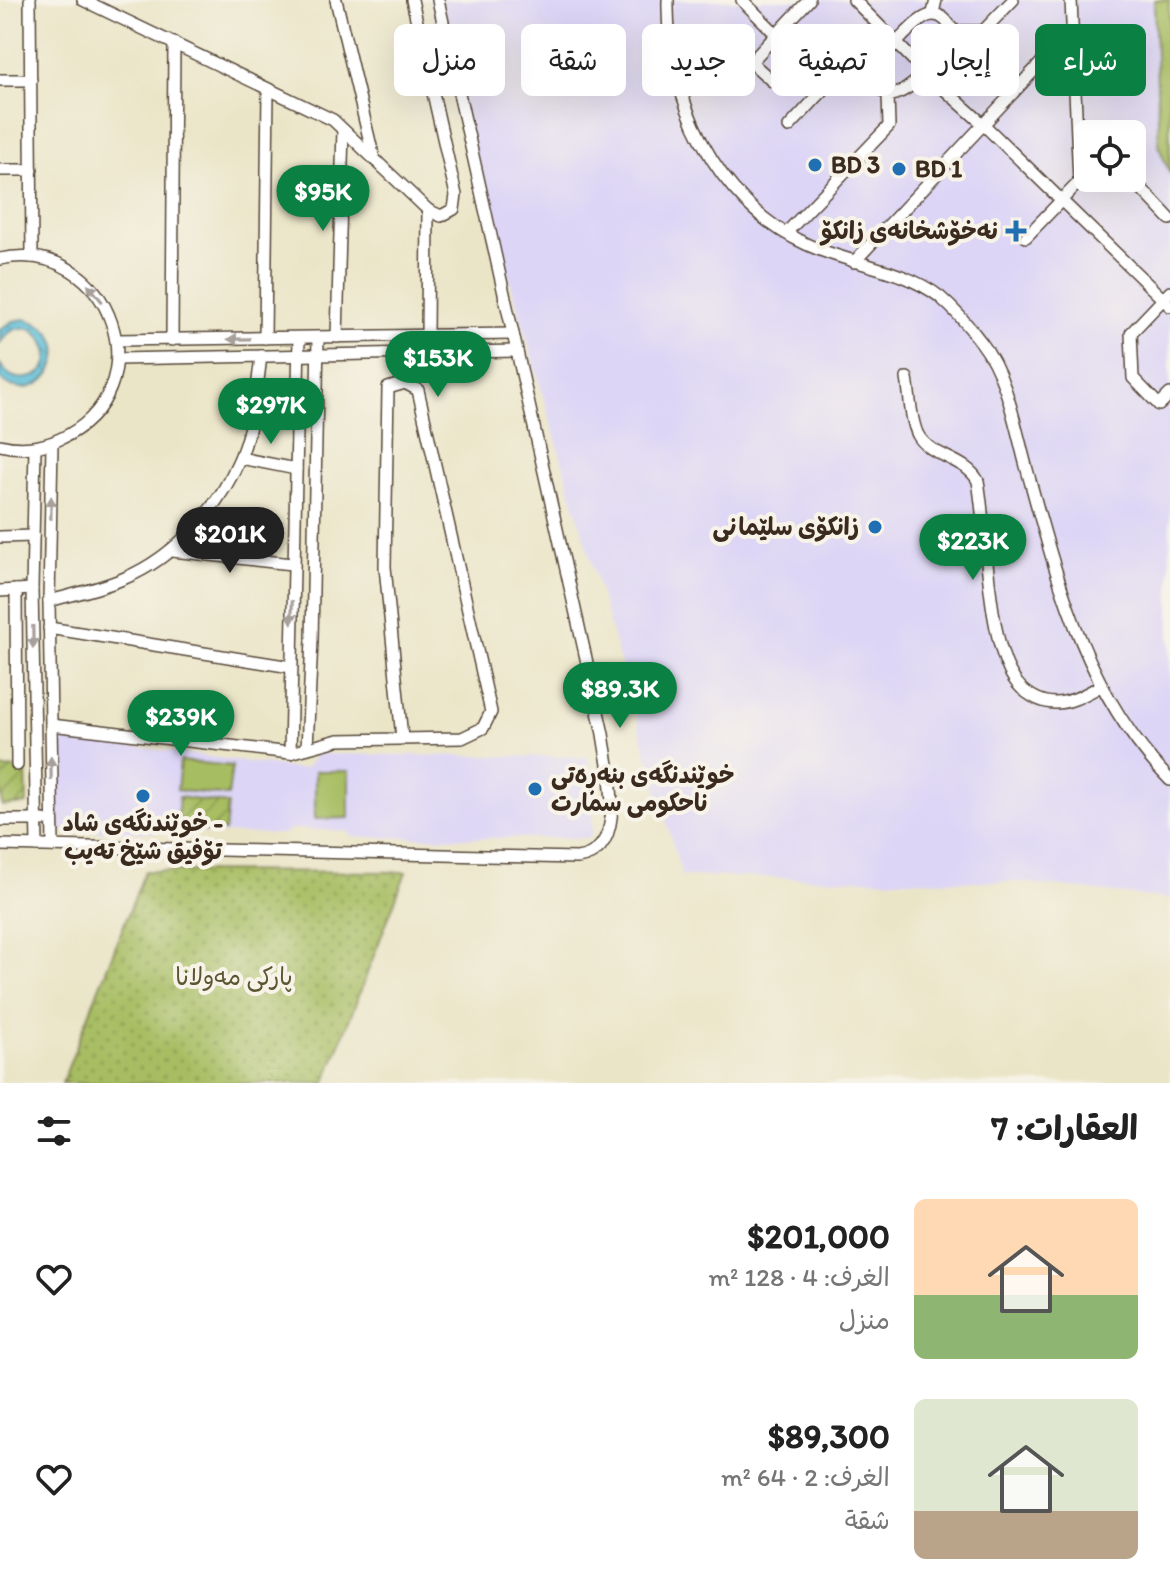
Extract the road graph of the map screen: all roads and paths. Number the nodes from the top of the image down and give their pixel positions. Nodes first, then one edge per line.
1 (30, 0) edge
2 (83, 0) edge
3 (336, 0) edge
4 (412, 0) edge
5 (438, 0) edge
6 (668, 0) edge
7 (742, 0) edge
8 (809, 0) edge
9 (854, 0) edge
10 (936, 0) edge
11 (1013, 0) edge
12 (1071, 0) edge
13 (933, 13) junction
14 (787, 24) edge
15 (877, 24) edge
16 (948, 24) edge
17 (990, 24) edge
18 (1072, 24) edge
19 (771, 29) edge
20 (771, 41) edge
21 (897, 42) joint
22 (174, 43) junction
23 (911, 57) edge
24 (1035, 69) edge
25 (0, 80) edge
26 (31, 80) junction
27 (771, 80) edge
28 (268, 91) junction
29 (818, 96) edge
30 (888, 96) edge
31 (952, 96) edge
32 (1075, 96) edge
33 (983, 124) junction
34 (789, 127) dead end
35 (343, 130) junction
36 (374, 160) junction
37 (0, 170) edge
38 (32, 170) junction
39 (1145, 192) edge
40 (1062, 201) junction
41 (428, 210) junction
42 (1170, 219) edge
43 (786, 233) junction
44 (1026, 237) dead end
45 (32, 257) junction
46 (0, 259) edge
47 (854, 262) junction
48 (1167, 299) edge
49 (513, 334) junction
50 (469, 335) junction
51 (427, 336) junction
52 (337, 337) junction
53 (265, 338) junction
54 (299, 338) junction
55 (318, 338) junction
56 (117, 340) junction
57 (172, 340) junction
58 (517, 351) junction
59 (470, 352) junction
60 (261, 356) junction
61 (318, 356) junction
62 (299, 357) junction
63 (118, 359) junction
64 (907, 378) dead end
65 (1170, 394) edge
66 (52, 443) junction
67 (1, 445) edge
68 (35, 447) junction
69 (240, 458) junction
70 (296, 469) junction
71 (33, 536) junction
72 (0, 537) edge
73 (172, 551) junction
74 (292, 564) junction
75 (32, 589) junction
76 (16, 590) junction
77 (0, 591) edge
78 (49, 601) junction
79 (49, 628) junction
80 (292, 638) junction
81 (312, 640) junction
82 (291, 667) junction
83 (1101, 686) junction
84 (51, 725) junction
85 (402, 738) junction
86 (307, 748) junction
87 (290, 753) junction
88 (17, 765) dead end
89 (1170, 780) edge
90 (0, 820) edge
91 (37, 820) junction
92 (52, 820) junction
93 (0, 845) edge
94 (37, 846) junction
95 (53, 846) junction

1 - 26 street
2 - 22 street
3 - 36 street
4 - 41 street
5 - 49 street
6 - 43 street
7 - 19 street
8 - 14 street
9 - 15 street
10 - 13 street
11 - 17 street
12 - 18 street
13 - 16 street
13 - 21 street
20 - 27 street
21 - 23 street
22 - 28 street
22 - 57 street
24 - 33 street
25 - 26 street
26 - 38 street
28 - 35 street
28 - 53 street
29 - 34 street
30 - 43 street
31 - 33 street
32 - 40 street
33 - 40 street
33 - 47 street
35 - 36 street
35 - 52 street
36 - 41 street
37 - 38 street
38 - 45 street
39 - 42 street
40 - 44 street
40 - 48 street
41 - 51 street
43 - 47 street
45 - 46 street
56 -> 45 street
47 - 83 street
48 - 65 street
49 - 50 street
49 - 58 street
50 - 51 street
50 - 59 street
51 - 52 street
52 - 55 street
53 - 54 street
53 -> 57 street
54 - 55 street
54 - 62 street
55 - 61 street
56 - 57 street
56 - 63 street
58 - 59 street
58 - 95 street
59 - 61 street
60 - 62 street
60 - 63 street
60 - 69 street
61 - 62 street
61 - 81 street
62 - 70 street
63 - 66 street
64 - 83 street
66 - 68 street
78 -> 66 street
67 - 68 street
68 - 71 street
69 - 70 street
69 - 73 street
70 - 74 street
71 - 72 street
71 - 75 street
73 - 74 street
73 - 78 street
74 -> 80 street
75 - 76 street
75 -> 91 street
76 - 77 street
76 - 88 street
78 - 79 street
79 - 82 street
79 - 84 street
80 - 81 street
80 - 82 street
81 - 86 street
82 - 87 street
83 - 89 street
84 - 87 street
92 -> 84 street
85 - 85 street
85 - 86 street
86 - 87 street
90 - 91 street
91 - 92 street
91 - 94 street
92 - 95 street
93 - 94 street
94 - 95 street

